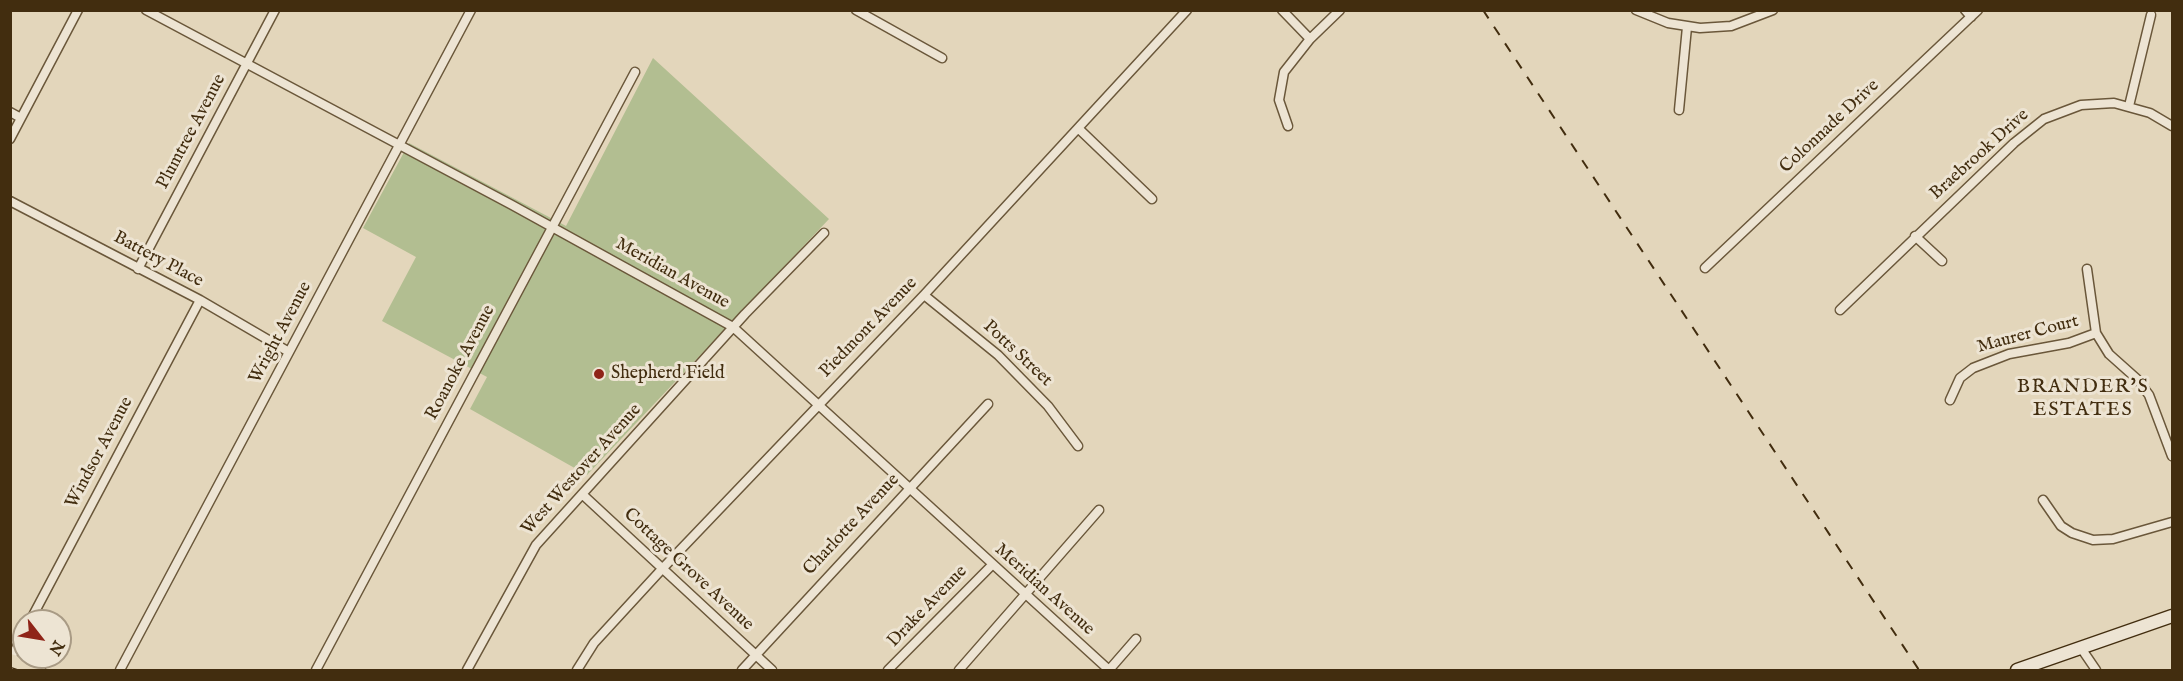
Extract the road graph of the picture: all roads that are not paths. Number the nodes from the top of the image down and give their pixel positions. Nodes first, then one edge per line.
1 (78, 10) edge
2 (146, 10) edge
3 (275, 10) edge
4 (471, 10) edge
5 (856, 10) edge
6 (1187, 10) edge
7 (1282, 10) edge
8 (1340, 10) edge
9 (1635, 10) edge
10 (1773, 10) edge
11 (1978, 10) edge
12 (1968, 14) edge
13 (2151, 15) dead end
14 (1687, 27) junction
15 (1310, 39) junction
16 (942, 58) dead end
17 (247, 64) junction
18 (635, 72) dead end
19 (2128, 106) junction
20 (1679, 110) dead end
21 (10, 112) edge
22 (21, 118) junction
23 (1288, 126) dead end
24 (2172, 126) edge
25 (1080, 129) junction
26 (10, 139) edge
27 (399, 145) junction
28 (1152, 199) dead end
29 (10, 201) edge
30 (552, 227) junction
31 (824, 234) dead end
32 (1916, 236) junction
33 (1942, 261) dead end
34 (1705, 268) dead end
35 (138, 269) junction
36 (2087, 269) dead end
37 (924, 295) junction
38 (200, 300) junction
39 (1839, 310) dead end
40 (733, 327) junction
41 (2096, 333) junction
42 (289, 352) junction
43 (1950, 400) dead end
44 (988, 404) dead end
45 (818, 405) junction
46 (1078, 446) dead end
47 (2172, 456) edge
48 (908, 490) junction
49 (582, 494) junction
50 (2043, 500) dead end
51 (1099, 510) dead end
52 (2172, 522) edge
53 (991, 566) junction
54 (662, 569) junction
55 (1025, 596) junction
56 (36, 609) edge
57 (2172, 616) edge
58 (1136, 639) dead end
59 (2081, 648) junction
60 (754, 654) junction
61 (10, 660) edge
62 (39, 670) edge
63 (120, 670) edge
64 (316, 670) edge
65 (467, 670) edge
66 (577, 670) edge
67 (742, 670) edge
68 (772, 670) edge
69 (888, 670) edge
70 (959, 670) edge
71 (1109, 670) edge
72 (2017, 670) edge
73 (2096, 670) edge

1 - 22 street
2 - 17 street, Meridian Avenue
3 - 17 street, Plumtree Avenue
4 - 27 street, Wright Avenue
5 - 16 street
6 - 25 street, Piedmont Avenue
7 - 15 street
8 - 15 street
9 - 14 street
10 - 14 street
11 - 12 street, Colonnade Drive
12 - 34 street, Colonnade Drive
13 - 19 street
14 - 20 street
15 - 23 street
17 - 27 street, Meridian Avenue
17 - 35 street, Plumtree Avenue
18 - 30 street, Roanoke Avenue
19 - 24 street, Braebrook Drive
19 - 32 street, Braebrook Drive
21 - 22 street
22 - 26 street
25 - 28 street
25 - 37 street, Piedmont Avenue
27 - 30 street, Meridian Avenue
27 - 42 street, Wright Avenue
29 - 35 street, Battery Place
30 - 40 street, Meridian Avenue
30 - 64 street, Roanoke Avenue
31 - 40 street, West Westover Avenue
32 - 33 street
32 - 39 street, Braebrook Drive
35 - 38 street, Battery Place
36 - 41 street
37 - 45 street, Piedmont Avenue
37 - 46 street, Potts Street
38 - 42 street, Battery Place
38 - 56 street, Windsor Avenue
40 - 45 street, Meridian Avenue
40 - 49 street, West Westover Avenue
41 - 43 street, Maurer Court
41 - 47 street
42 - 63 street, Wright Avenue
44 - 48 street, Charlotte Avenue
45 - 48 street, Meridian Avenue
45 - 54 street, Piedmont Avenue
48 - 53 street, Meridian Avenue
48 - 60 street, Charlotte Avenue
49 - 54 street, Cottage Grove Avenue
49 - 65 street, West Westover Avenue
50 - 52 street
51 - 55 street
53 - 55 street, Meridian Avenue
53 - 69 street, Drake Avenue
54 - 60 street, Cottage Grove Avenue
54 - 66 street, Piedmont Avenue
55 - 70 street
55 - 71 street, Meridian Avenue
57 - 59 street
58 - 71 street
59 - 72 street
59 - 73 street
60 - 67 street, Charlotte Avenue
60 - 68 street, Cottage Grove Avenue
61 - 62 main road

